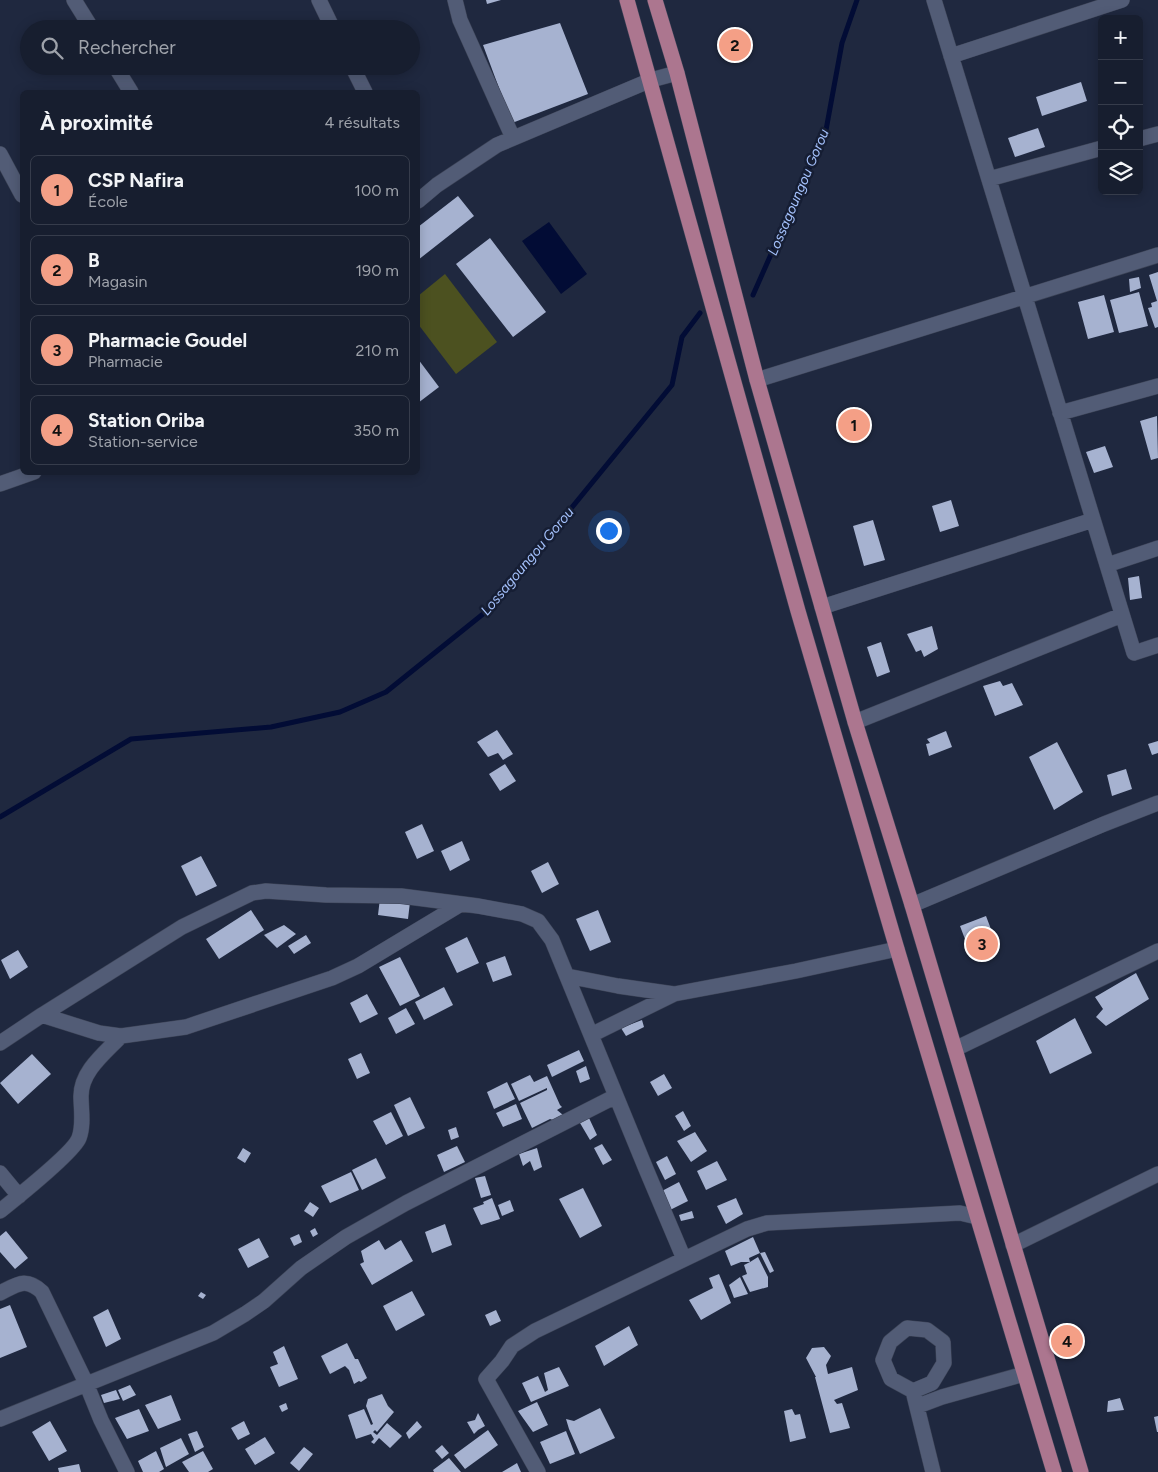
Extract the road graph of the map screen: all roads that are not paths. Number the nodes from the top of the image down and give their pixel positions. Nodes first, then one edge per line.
1 (74, 0) edge
2 (319, 0) edge
3 (455, 0) edge
4 (628, 0) edge
5 (934, 0) edge
6 (1122, 0) edge
7 (658, 1) edge
8 (86, 20) edge
9 (329, 20) edge
10 (951, 56) junction
11 (677, 73) junction
12 (121, 75) edge
13 (356, 75) edge
14 (651, 80) junction
15 (130, 90) edge
16 (364, 90) edge
17 (1158, 134) edge
18 (513, 138) junction
19 (1143, 138) edge
20 (1098, 149) edge
21 (0, 154) edge
22 (989, 179) junction
23 (20, 191) edge
24 (420, 198) edge
25 (1158, 255) edge
26 (1024, 296) junction
27 (757, 380) junction
28 (1158, 386) edge
29 (1060, 413) junction
30 (26, 475) edge
31 (0, 484) edge
32 (1093, 520) junction
33 (1158, 548) edge
34 (1107, 565) junction
35 (822, 607) junction
36 (1122, 615) junction
37 (1158, 645) edge
38 (855, 722) junction
39 (1158, 804) edge
40 (461, 904) junction
41 (912, 905) junction
42 (896, 949) junction
43 (1158, 951) edge
44 (567, 976) junction
45 (674, 994) junction
46 (42, 1015) junction
47 (591, 1035) junction
48 (121, 1036) junction
49 (0, 1043) edge
50 (955, 1049) junction
51 (616, 1096) junction
52 (0, 1173) edge
53 (1158, 1174) edge
54 (19, 1196) junction
55 (0, 1211) edge
56 (977, 1217) junction
57 (1014, 1245) junction
58 (684, 1259) junction
59 (0, 1293) edge
60 (1024, 1374) junction
61 (86, 1383) junction
62 (913, 1390) junction
63 (918, 1406) junction
64 (0, 1419) edge
65 (127, 1472) edge
66 (538, 1472) edge
67 (933, 1472) edge
68 (1054, 1472) edge
69 (1081, 1472) edge

1 - 8 street
2 - 9 street
3 - 18 street
4 - 14 main road
5 - 10 street
6 - 10 street
7 - 11 main road
10 - 22 street
11 - 14 street
11 - 27 main road
12 - 15 street
13 - 16 street
14 - 18 street
14 - 42 main road
17 - 19 street
18 - 24 street
20 - 22 street
21 - 23 street
22 - 26 street
25 - 26 street
26 - 27 street
26 - 29 street
27 - 35 main road
28 - 29 street
29 - 32 street
30 - 31 street
32 - 34 street
32 - 35 street
33 - 34 street
34 - 36 street
35 - 38 main road
36 - 37 street
36 - 38 street
38 - 41 main road
39 - 41 street
40 - 44 street
40 - 46 street
40 - 48 street
41 - 50 main road
42 - 45 street
42 - 56 main road
43 - 50 street
44 - 45 street
44 - 47 street
45 - 47 street
46 - 48 street
46 - 49 street
47 - 51 street
48 - 54 street
50 - 57 main road
51 - 58 street
51 - 61 street
52 - 54 street
53 - 57 street
54 - 55 street
56 - 58 street
56 - 60 main road
57 - 69 main road
58 - 66 street
59 - 61 street
60 - 63 street
60 - 68 main road
61 - 64 street
61 - 65 street
62 - 62 street
62 - 63 street
63 - 67 street

